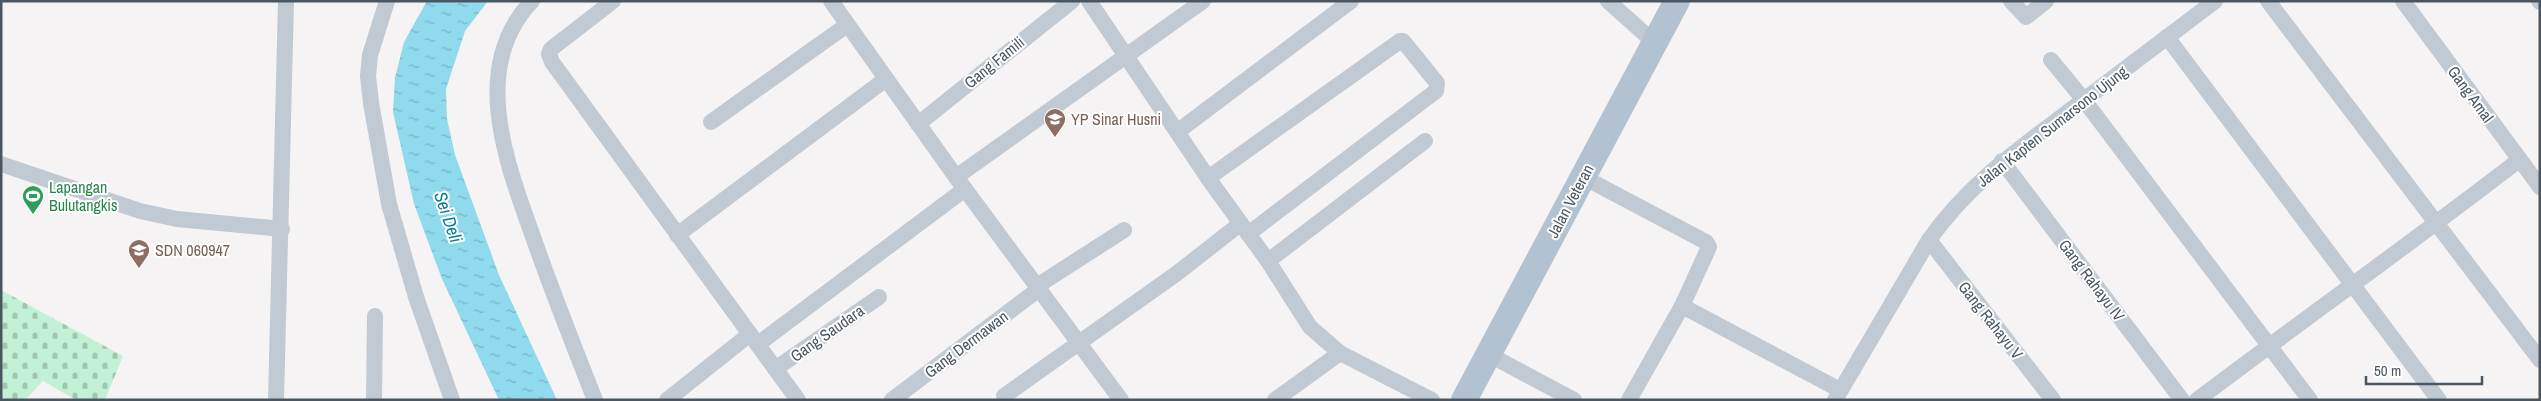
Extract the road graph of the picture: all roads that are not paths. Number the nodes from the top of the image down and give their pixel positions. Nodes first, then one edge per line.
1 (286, 1) edge
2 (387, 1) edge
3 (532, 1) edge
4 (613, 1) edge
5 (831, 1) edge
6 (1072, 1) edge
7 (1089, 1) edge
8 (1203, 1) edge
9 (1351, 1) edge
10 (1608, 1) edge
11 (1677, 1) edge
12 (2011, 1) edge
13 (2046, 1) edge
14 (2215, 1) edge
15 (2268, 1) edge
16 (2404, 1) edge
17 (847, 26) junction
18 (2167, 37) junction
19 (1655, 43) junction
20 (1124, 56) junction
21 (2051, 60) dead end
22 (886, 79) junction
23 (2084, 100) junction
24 (711, 122) dead end
25 (918, 124) junction
26 (1177, 132) junction
27 (1425, 141) dead end
28 (2519, 160) junction
29 (2002, 161) junction
30 (1, 164) edge
31 (1583, 177) junction
32 (1208, 178) junction
33 (960, 183) junction
34 (2540, 187) edge
35 (2436, 224) junction
36 (282, 229) junction
37 (1244, 229) junction
38 (1124, 230) dead end
39 (677, 235) junction
40 (1929, 240) junction
41 (1268, 261) junction
42 (2353, 283) junction
43 (1038, 288) junction
44 (879, 297) dead end
45 (1682, 306) junction
46 (375, 316) dead end
47 (754, 339) junction
48 (1079, 343) junction
49 (2269, 345) junction
50 (1340, 353) junction
51 (1488, 354) junction
52 (2540, 360) edge
53 (775, 369) junction
54 (1837, 395) edge
55 (1004, 396) dead end
56 (276, 400) edge
57 (374, 400) edge
58 (452, 400) edge
59 (596, 400) edge
60 (667, 400) edge
61 (798, 400) edge
62 (892, 400) edge
63 (1121, 400) edge
64 (1275, 400) edge
65 (1432, 400) edge
66 (1464, 400) edge
67 (1574, 400) edge
68 (1629, 400) edge
69 (2053, 400) edge
70 (2182, 400) edge
71 (2197, 400) edge
72 (2310, 400) edge
73 (2439, 400) edge

1 - 36 street
2 - 58 street
3 - 59 street
4 - 39 street
5 - 17 street
6 - 25 street, Gang Famili
7 - 20 street
8 - 20 street
9 - 26 street
10 - 19 street
11 - 19 main road, Jalan Veteran
12 - 13 street
14 - 18 street, Jalan Kapten Sumarsono Ujung
15 - 35 street
16 - 28 street, Gang Amal
17 - 22 street
17 - 24 street
18 - 23 street, Jalan Kapten Sumarsono Ujung
18 - 42 street
19 - 31 main road, Jalan Veteran
20 - 26 street
20 - 33 street
21 - 23 street
22 - 25 street
22 - 39 street
23 - 29 street, Jalan Kapten Sumarsono Ujung
23 - 49 street
25 - 33 street
26 - 32 street
27 - 41 street
28 - 34 street, Gang Amal
28 - 35 street
29 - 40 street, Jalan Kapten Sumarsono Ujung
29 - 70 street, Gang Rahayu IV
30 - 36 street
31 - 45 street
31 - 51 main road, Jalan Veteran
32 - 37 street
32 - 37 street
33 - 43 street
33 - 47 street
35 - 42 street
35 - 52 street
36 - 56 street
37 - 41 street
37 - 48 street
38 - 43 street, Gang Dermawan
39 - 47 street
40 - 54 street, Jalan Kapten Sumarsono Ujung
40 - 69 street, Gang Rahayu V
41 - 50 street
42 - 49 street
42 - 73 street
43 - 48 street
43 - 62 street, Gang Dermawan
44 - 53 street, Gang Saudara
45 - 54 street
45 - 68 street
46 - 57 street
47 - 53 street
47 - 60 street
48 - 55 street
48 - 63 street
49 - 71 street
49 - 72 street
50 - 64 street
50 - 65 street
51 - 66 main road, Jalan Veteran
51 - 67 street
53 - 61 street

